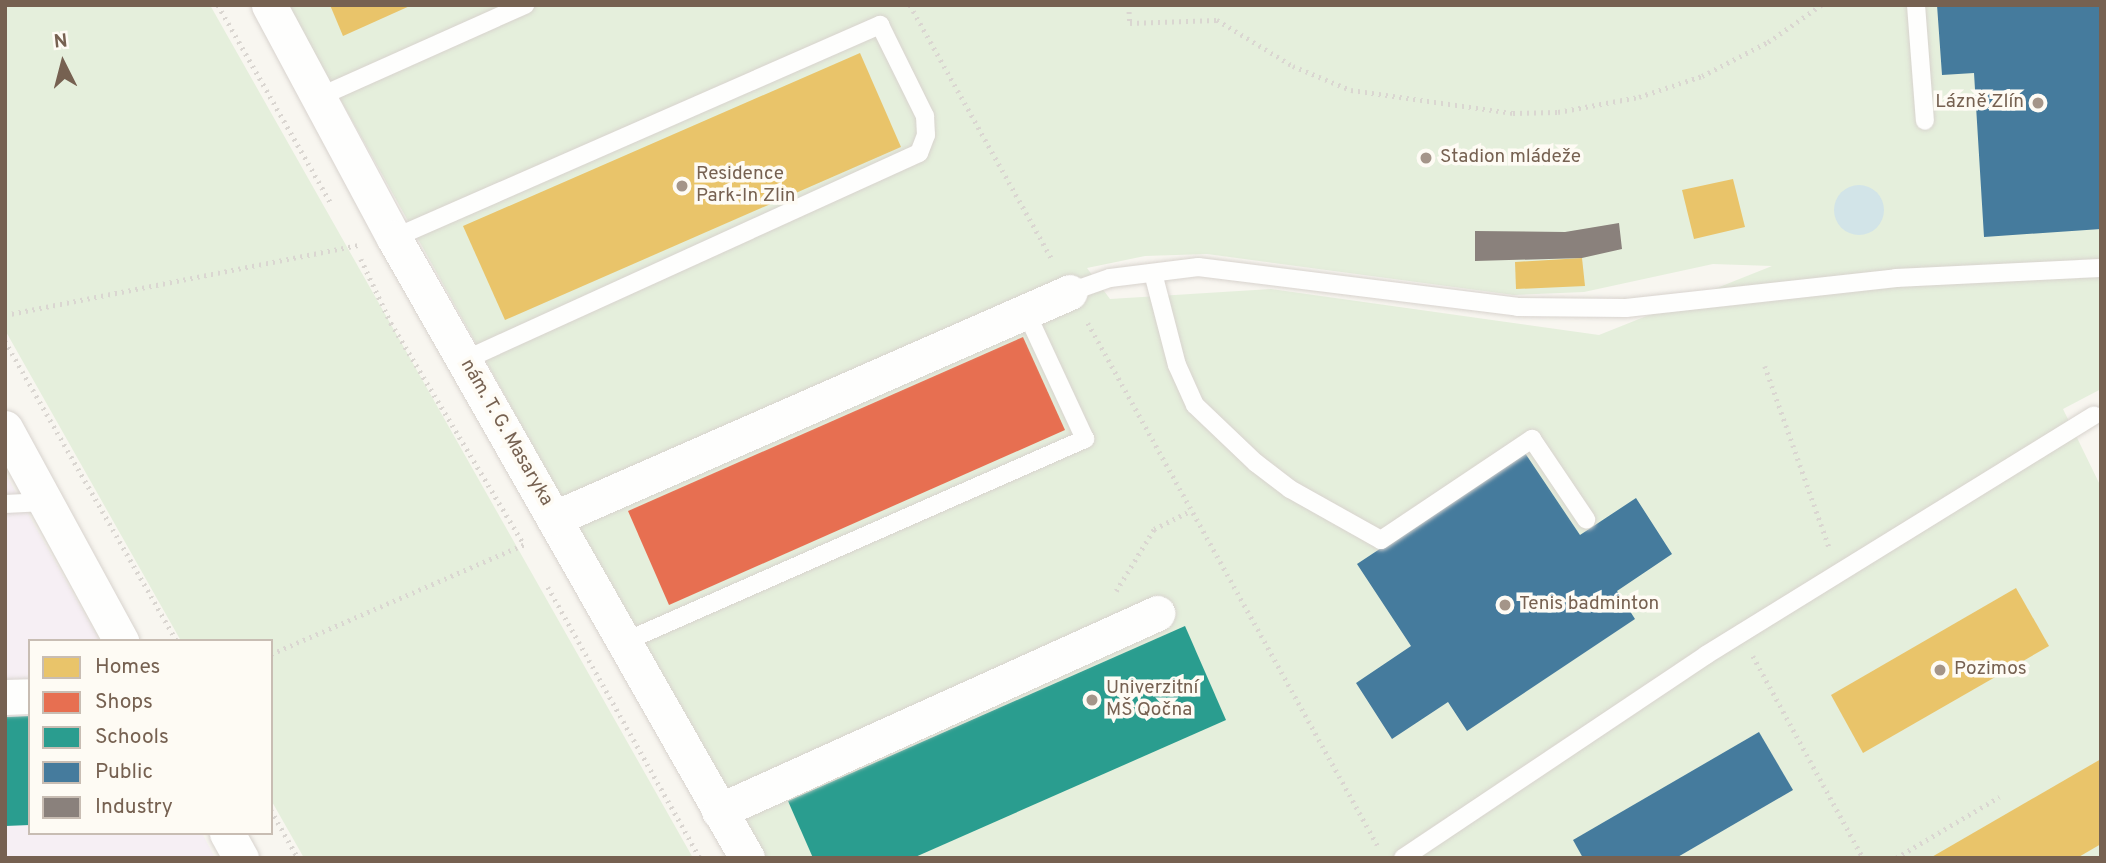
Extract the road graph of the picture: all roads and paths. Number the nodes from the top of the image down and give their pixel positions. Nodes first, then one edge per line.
1 (218, 5) edge
2 (269, 5) edge
3 (525, 5) edge
4 (1129, 5) edge
5 (1821, 5) edge
6 (1916, 5) edge
7 (912, 8) edge
8 (905, 15) dead end
9 (319, 97) junction
10 (1925, 121) dead end
11 (335, 210) dead end
12 (349, 234) dead end
13 (394, 238) junction
14 (356, 246) junction
15 (2101, 268) edge
16 (1153, 273) junction
17 (1064, 281) junction
18 (1024, 310) junction
19 (5, 315) edge
20 (5, 341) edge
21 (7, 350) edge
22 (464, 359) junction
23 (1765, 366) dead end
24 (2094, 415) dead end
25 (5, 428) edge
26 (45, 502) junction
27 (5, 504) edge
28 (1192, 510) junction
29 (555, 518) junction
30 (1586, 519) dead end
31 (524, 545) junction
32 (529, 554) dead end
33 (1838, 573) junction
34 (541, 574) dead end
35 (1114, 594) dead end
36 (1157, 612) dead end
37 (1741, 634) junction
38 (120, 639) edge
39 (176, 639) edge
40 (624, 642) junction
41 (273, 653) edge
42 (28, 696) edge
43 (5, 697) edge
44 (1999, 797) dead end
45 (719, 811) junction
46 (273, 814) edge
47 (229, 835) edge
48 (241, 858) edge
49 (298, 858) edge
50 (700, 858) edge
51 (747, 858) edge
52 (1385, 858) edge
53 (1403, 858) edge
54 (1863, 858) edge
55 (1896, 858) edge

1 - 11 path
2 - 9 street, nám. T. G. Masaryka
3 - 9 lane
4 - 5 path
6 - 10 lane
7 - 8 path
7 - 17 path
9 - 13 street, nám. T. G. Masaryka
12 - 14 path
13 - 14 path
13 - 22 street, nám. T. G. Masaryka
13 - 22 lane
14 - 19 path
14 - 31 path
15 - 16 lane
16 - 17 lane
16 - 30 lane
17 - 18 street
17 - 28 path
18 - 29 street
18 - 40 lane
20 - 21 path
21 - 39 path
22 - 29 street, nám. T. G. Masaryka
23 - 33 path
24 - 33 lane
25 - 26 street
26 - 27 lane
26 - 38 street
28 - 35 path
28 - 52 path
29 - 31 path
29 - 40 street, nám. T. G. Masaryka
31 - 32 path
31 - 41 path
33 - 37 lane
34 - 50 path
36 - 45 street
37 - 53 lane
37 - 54 path
40 - 45 street, nám. T. G. Masaryka
42 - 43 street
44 - 55 path
45 - 51 street, nám. T. G. Masaryka
46 - 49 path
47 - 48 street

